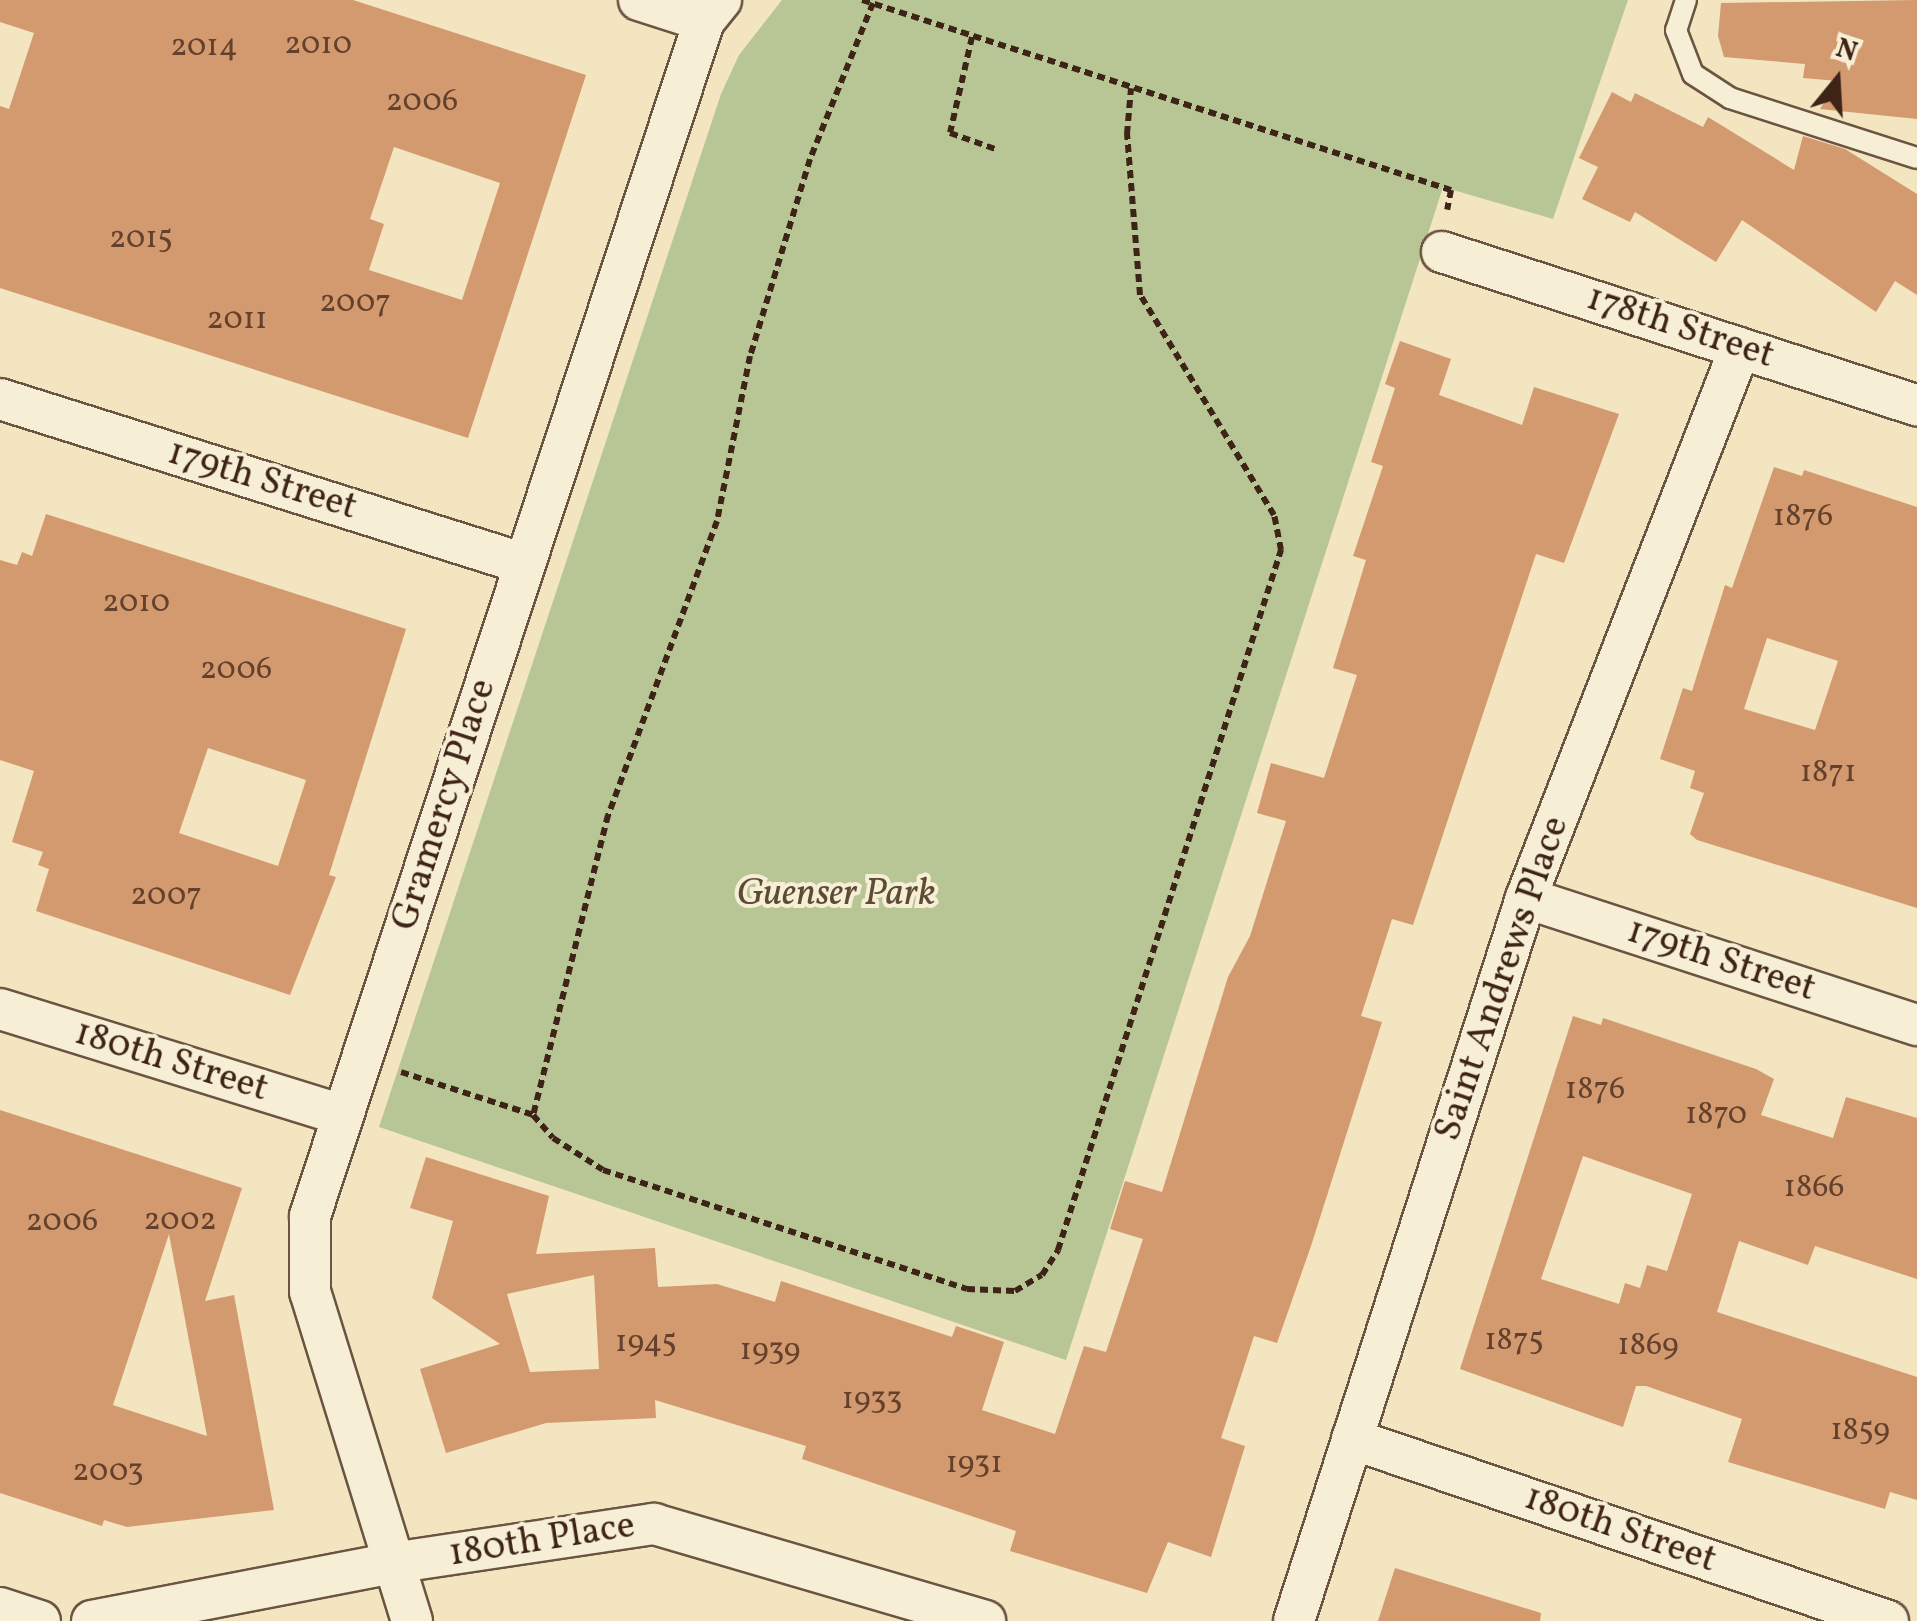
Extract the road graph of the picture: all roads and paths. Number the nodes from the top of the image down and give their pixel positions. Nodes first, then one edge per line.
1 (639, 0) edge
2 (862, 0) edge
3 (1686, 0) edge
4 (873, 4) junction
5 (712, 11) edge
6 (972, 36) junction
7 (1131, 88) junction
8 (998, 150) dead end
9 (1917, 158) edge
10 (1448, 207) dead end
11 (1442, 252) dead end
12 (1740, 348) junction
13 (0, 398) edge
14 (1917, 405) edge
15 (525, 564) junction
16 (1526, 898) junction
17 (0, 1009) edge
18 (1917, 1025) edge
19 (393, 1069) dead end
20 (343, 1115) junction
21 (533, 1115) junction
22 (1352, 1439) junction
23 (392, 1563) junction
24 (0, 1608) edge
25 (40, 1621) edge
26 (92, 1621) edge
27 (412, 1621) edge
28 (984, 1621) edge
29 (1294, 1621) edge
30 (1888, 1621) edge

1 - 5 street
2 - 4 path
3 - 9 lane
4 - 6 path
4 - 21 path
5 - 15 street, Gramercy Place
6 - 7 path
6 - 8 path
7 - 10 path
7 - 21 path
11 - 12 street, 178th Street
12 - 14 street, 178th Street
12 - 16 street, Saint Andrews Place
13 - 15 street, 179th Street
15 - 20 street, Gramercy Place
16 - 18 street, 179th Street
16 - 22 street, Saint Andrews Place
17 - 20 street, 180th Street
19 - 21 path
20 - 23 street, Gramercy Place
22 - 29 street, Saint Andrews Place
22 - 30 street, 180th Street
23 - 26 street, 180th Place
23 - 27 street, Gramercy Place
23 - 28 street, 180th Place
24 - 25 street

